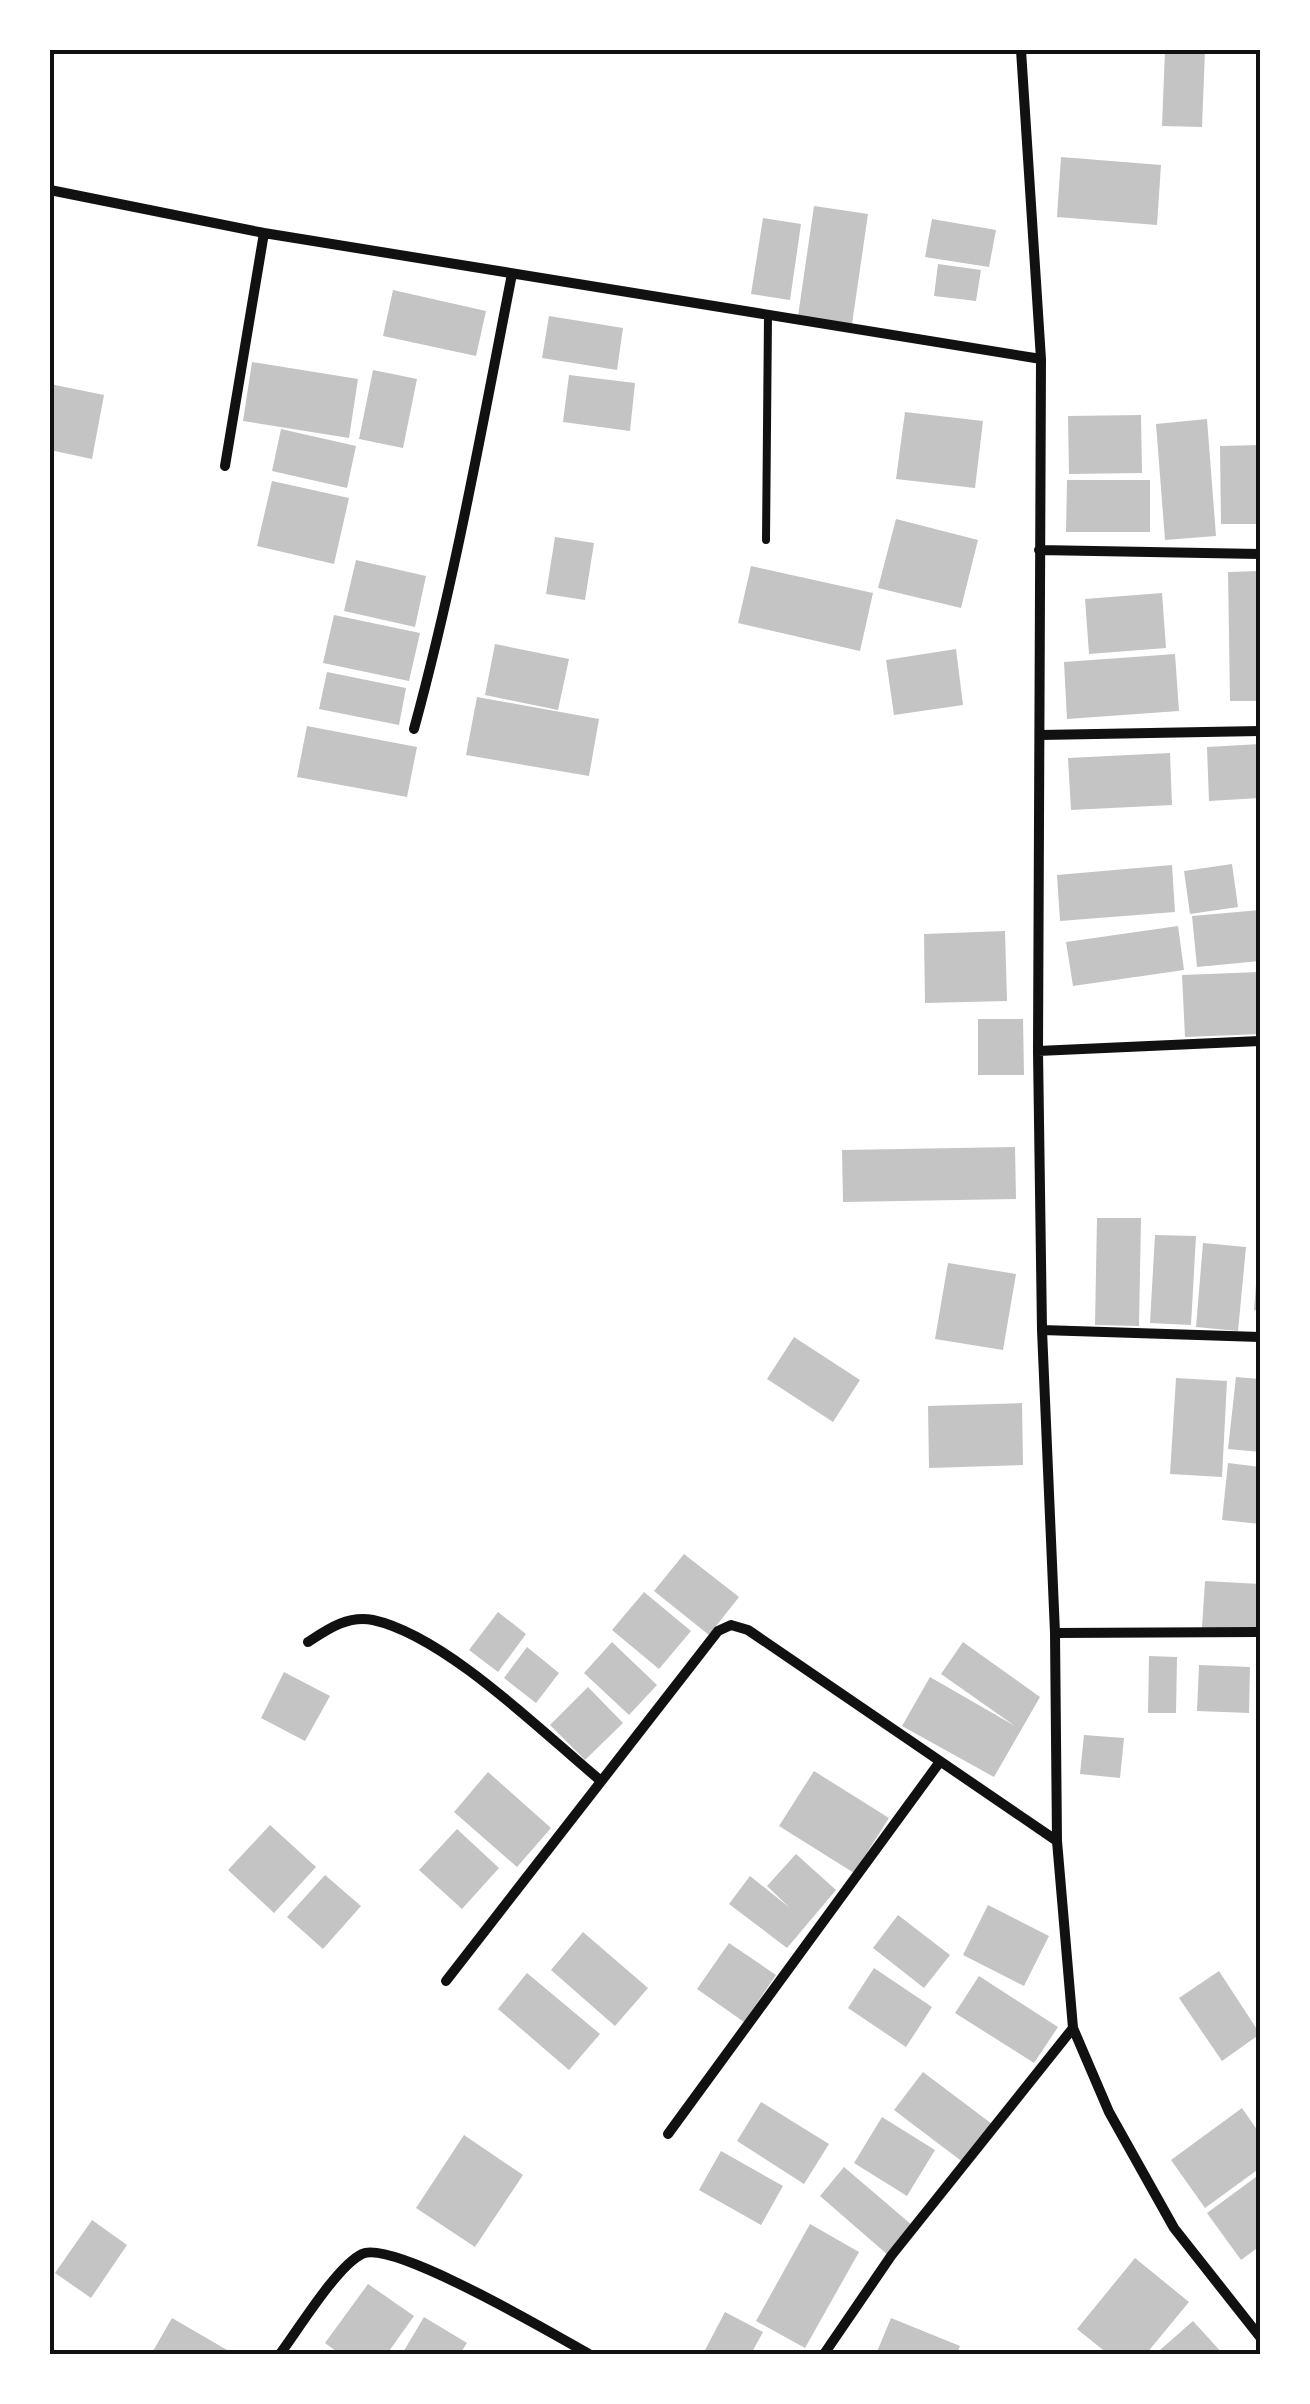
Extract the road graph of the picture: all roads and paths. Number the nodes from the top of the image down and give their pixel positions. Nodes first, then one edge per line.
1 (1021, 50) edge
2 (50, 190) edge
3 (264, 233) junction
4 (512, 274) junction
5 (768, 315) junction
6 (1041, 359) junction
7 (226, 466) dead end
8 (766, 540) dead end
9 (1039, 550) junction
10 (1260, 554) edge
11 (414, 729) dead end
12 (1260, 731) edge
13 (1041, 735) junction
14 (1260, 1041) edge
15 (1038, 1052) junction
16 (1042, 1330) junction
17 (1260, 1337) edge
18 (1260, 1632) edge
19 (1055, 1633) junction
20 (308, 1642) dead end
21 (939, 1762) junction
22 (601, 1782) junction
23 (1057, 1841) junction
24 (446, 1982) dead end
25 (1073, 2028) junction
26 (668, 2134) dead end
27 (1260, 2337) edge
28 (280, 2354) edge
29 (589, 2354) edge
30 (824, 2354) edge

1 - 6 street
2 - 3 street
3 - 4 street
3 - 7 street
4 - 5 street
4 - 11 street
5 - 6 street
5 - 8 lane
6 - 9 street
9 - 10 street
9 - 13 street
12 - 13 street
13 - 15 street
14 - 15 street
15 - 16 street
16 - 17 street
16 - 19 street
18 - 19 street
19 - 23 street
20 - 22 street
21 - 22 street
21 - 23 street
21 - 26 street
22 - 24 street
23 - 25 street
25 - 27 street
25 - 30 street
28 - 29 street

